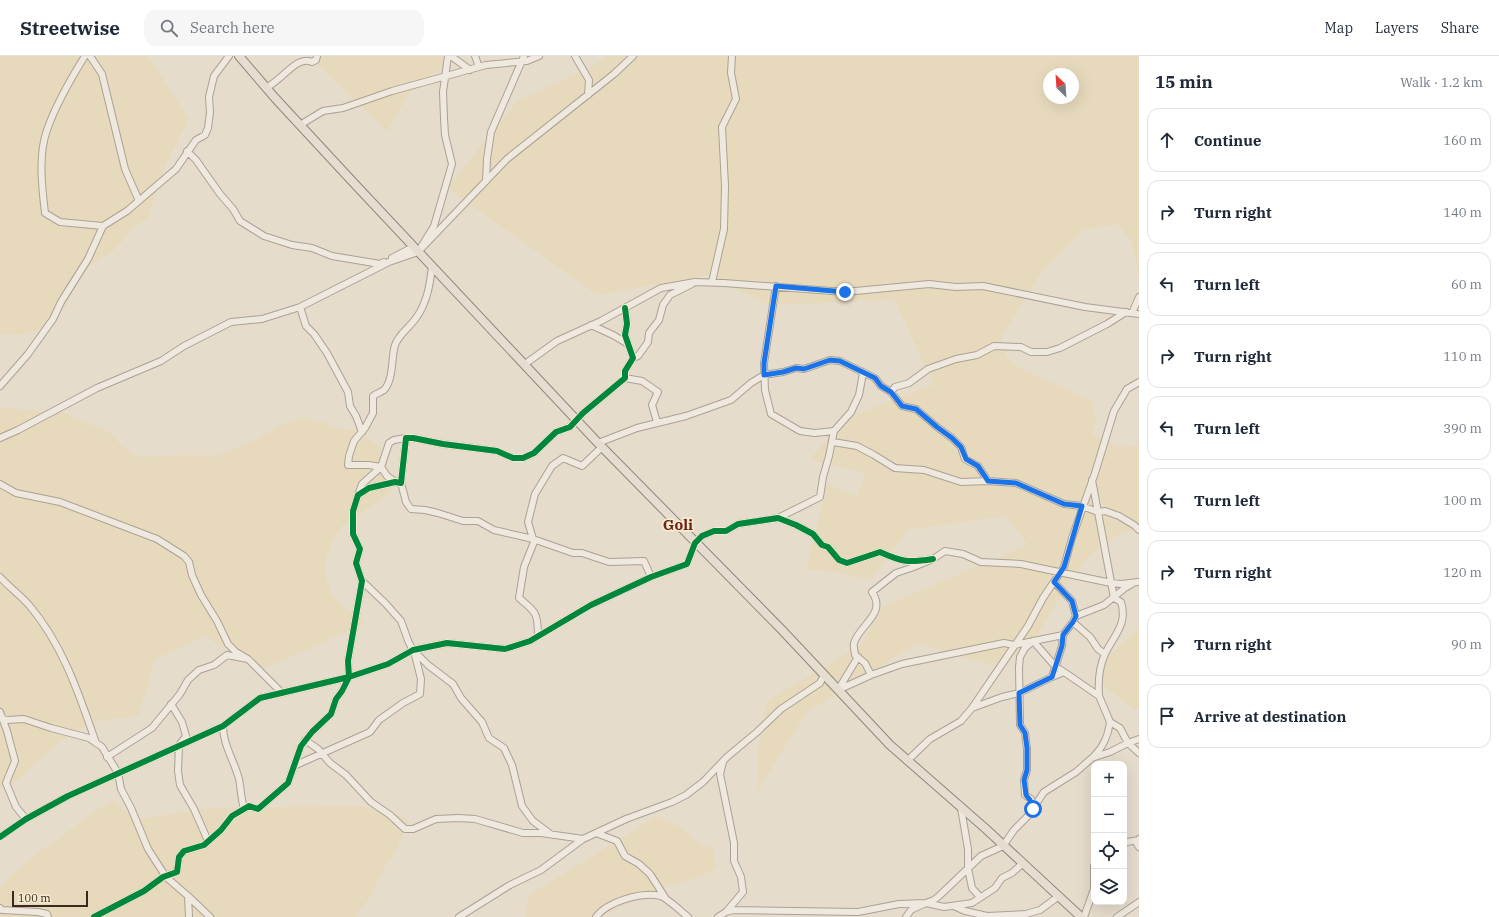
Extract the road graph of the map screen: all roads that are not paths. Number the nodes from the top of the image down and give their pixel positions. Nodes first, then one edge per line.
1 (85, 56) edge
2 (90, 56) edge
3 (229, 56) edge
4 (240, 56) edge
5 (317, 56) edge
6 (448, 56) edge
7 (452, 56) edge
8 (475, 56) edge
9 (540, 56) edge
10 (575, 56) edge
11 (633, 56) edge
12 (732, 56) edge
13 (523, 59) edge
14 (479, 67) junction
15 (470, 70) junction
16 (446, 76) junction
17 (267, 88) junction
18 (588, 95) junction
19 (300, 125) junction
20 (187, 152) junction
21 (486, 181) junction
22 (139, 201) junction
23 (103, 226) junction
24 (416, 249) junction
25 (432, 266) junction
26 (695, 282) junction
27 (712, 282) junction
28 (776, 286) junction
29 (1139, 297) edge
30 (300, 307) junction
31 (625, 308) junction
32 (1129, 312) junction
33 (1139, 314) edge
34 (591, 325) junction
35 (628, 344) junction
36 (633, 358) junction
37 (524, 364) junction
38 (863, 373) junction
39 (764, 375) junction
40 (625, 378) junction
41 (1139, 382) edge
42 (0, 386) edge
43 (891, 392) junction
44 (576, 420) junction
45 (657, 422) junction
46 (834, 431) junction
47 (362, 432) junction
48 (0, 438) edge
49 (406, 438) junction
50 (833, 442) junction
51 (600, 445) junction
52 (381, 467) junction
53 (1092, 479) junction
54 (988, 481) junction
55 (398, 483) junction
56 (0, 484) edge
57 (358, 495) junction
58 (1082, 506) junction
59 (1098, 512) junction
60 (778, 518) junction
61 (1139, 530) edge
62 (533, 539) junction
63 (695, 543) junction
64 (933, 559) junction
65 (1060, 573) junction
66 (0, 577) edge
67 (651, 577) junction
68 (362, 581) junction
69 (1139, 581) edge
70 (1054, 582) junction
71 (1111, 583) junction
72 (1114, 598) junction
73 (1074, 619) junction
74 (1063, 635) junction
75 (538, 636) junction
76 (1033, 641) junction
77 (1014, 645) junction
78 (413, 650) junction
79 (1105, 654) junction
80 (858, 657) junction
81 (248, 660) junction
82 (1055, 666) junction
83 (1064, 672) junction
84 (824, 675) junction
85 (871, 675) junction
86 (349, 677) junction
87 (1052, 677) junction
88 (838, 690) junction
89 (282, 693) junction
90 (1019, 693) junction
91 (1099, 696) junction
92 (171, 704) junction
93 (972, 708) junction
94 (0, 712) edge
95 (2, 719) edge
96 (1110, 722) junction
97 (223, 726) junction
98 (1139, 739) edge
99 (305, 740) junction
100 (96, 743) junction
101 (1128, 743) junction
102 (179, 745) junction
103 (1139, 753) edge
104 (322, 754) junction
105 (107, 757) junction
106 (1092, 758) junction
107 (723, 761) junction
108 (908, 761) junction
109 (296, 765) junction
110 (118, 773) junction
111 (961, 808) junction
112 (244, 809) junction
113 (1033, 809) junction
114 (26, 819) junction
115 (596, 833) junction
116 (550, 834) junction
117 (0, 837) edge
118 (583, 839) junction
119 (1139, 840) edge
120 (208, 841) junction
121 (1127, 842) edge
122 (1003, 846) junction
123 (1139, 848) edge
124 (1023, 863) junction
125 (968, 868) junction
126 (1094, 869) edge
127 (166, 877) junction
128 (188, 896) junction
129 (1059, 896) junction
130 (980, 897) junction
131 (667, 901) junction
132 (1139, 902) edge
133 (926, 903) junction
134 (953, 906) junction
135 (0, 908) edge
136 (726, 912) junction
137 (48, 917) edge
138 (94, 917) edge
139 (189, 917) edge
140 (210, 917) edge
141 (459, 917) edge
142 (596, 917) edge
143 (688, 917) edge
144 (718, 917) edge
145 (906, 917) edge
146 (1083, 917) edge
147 (1117, 917) edge

1 - 23 street
2 - 22 street
3 - 20 street
4 - 17 main road
5 - 17 street
6 - 16 street
7 - 15 street
8 - 14 street
9 - 13 street
10 - 18 street
11 - 18 street
12 - 27 street
13 - 14 street
13 - 21 street
14 - 15 street
15 - 16 street
16 - 19 street
16 - 24 street
17 - 19 main road
18 - 21 street
19 - 24 main road
20 - 22 street
20 - 24 street
21 - 24 street
22 - 23 street
23 - 42 street
24 - 25 main road
24 - 30 street
25 - 37 main road
25 - 47 street
26 - 27 street
26 - 31 street
26 - 36 street
27 - 28 street
28 - 32 street
28 - 39 street
29 - 32 street
30 - 47 street
30 - 48 street
31 - 34 street
31 - 35 street
32 - 33 street
32 - 43 street
34 - 35 street
34 - 37 street
35 - 36 street
36 - 40 street
37 - 44 main road
38 - 39 street
38 - 43 street
38 - 46 street
39 - 45 street
39 - 46 street
40 - 44 street
40 - 45 street
41 - 53 street
43 - 54 street
44 - 49 street
44 - 51 main road
45 - 51 street
46 - 50 street
47 - 52 street
49 - 52 street
49 - 55 street
50 - 54 street
50 - 60 street
51 - 62 street
51 - 63 main road
52 - 55 street
52 - 57 street
53 - 58 street
53 - 59 street
54 - 58 street
55 - 57 street
55 - 62 street
56 - 81 street
57 - 68 street
58 - 59 street
58 - 65 street
59 - 61 street
59 - 71 street
60 - 63 street
60 - 64 street
62 - 67 street
62 - 75 street
63 - 67 street
63 - 84 main road
64 - 65 street
64 - 80 street
65 - 70 street
65 - 71 street
66 - 100 street
67 - 75 street
68 - 78 street
68 - 86 street
69 - 71 street
69 - 72 street
70 - 73 street
70 - 77 street
71 - 72 street
72 - 73 street
72 - 79 street
73 - 74 street
73 - 79 street
74 - 76 street
74 - 82 street
75 - 78 street
76 - 77 street
76 - 82 street
76 - 90 street
77 - 85 street
77 - 93 street
78 - 86 street
78 - 104 street
78 - 116 street
79 - 91 street
80 - 85 street
80 - 88 street
81 - 89 street
81 - 92 street
82 - 83 street
82 - 87 street
83 - 87 street
83 - 91 street
84 - 88 main road
84 - 107 street
85 - 88 street
86 - 89 street
86 - 99 street
87 - 90 street
88 - 108 main road
89 - 97 street
90 - 93 street
90 - 113 street
91 - 96 street
92 - 102 street
92 - 105 street
93 - 108 street
94 - 95 street
95 - 100 street
95 - 114 street
96 - 101 street
96 - 106 street
97 - 102 street
97 - 112 street
98 - 101 street
99 - 104 street
99 - 109 street
100 - 105 street
101 - 103 street
101 - 106 street
102 - 110 street
102 - 120 street
104 - 109 street
104 - 116 street
105 - 110 street
106 - 113 street
107 - 115 street
107 - 136 street
108 - 111 main road
109 - 112 street
110 - 114 street
110 - 127 street
111 - 122 main road
111 - 125 street
112 - 120 street
113 - 122 street
114 - 117 street
115 - 118 street
115 - 131 street
116 - 118 street
118 - 141 street
119 - 121 street
119 - 123 street
120 - 127 street
122 - 124 main road
122 - 125 street
124 - 129 main road
124 - 130 street
125 - 130 street
125 - 133 street
126 - 146 street
127 - 128 street
127 - 138 street
128 - 139 street
128 - 140 street
129 - 134 street
129 - 146 main road
130 - 134 street
131 - 142 street
131 - 143 street
132 - 147 street
133 - 134 street
133 - 136 street
133 - 145 street
135 - 137 street
136 - 144 street

